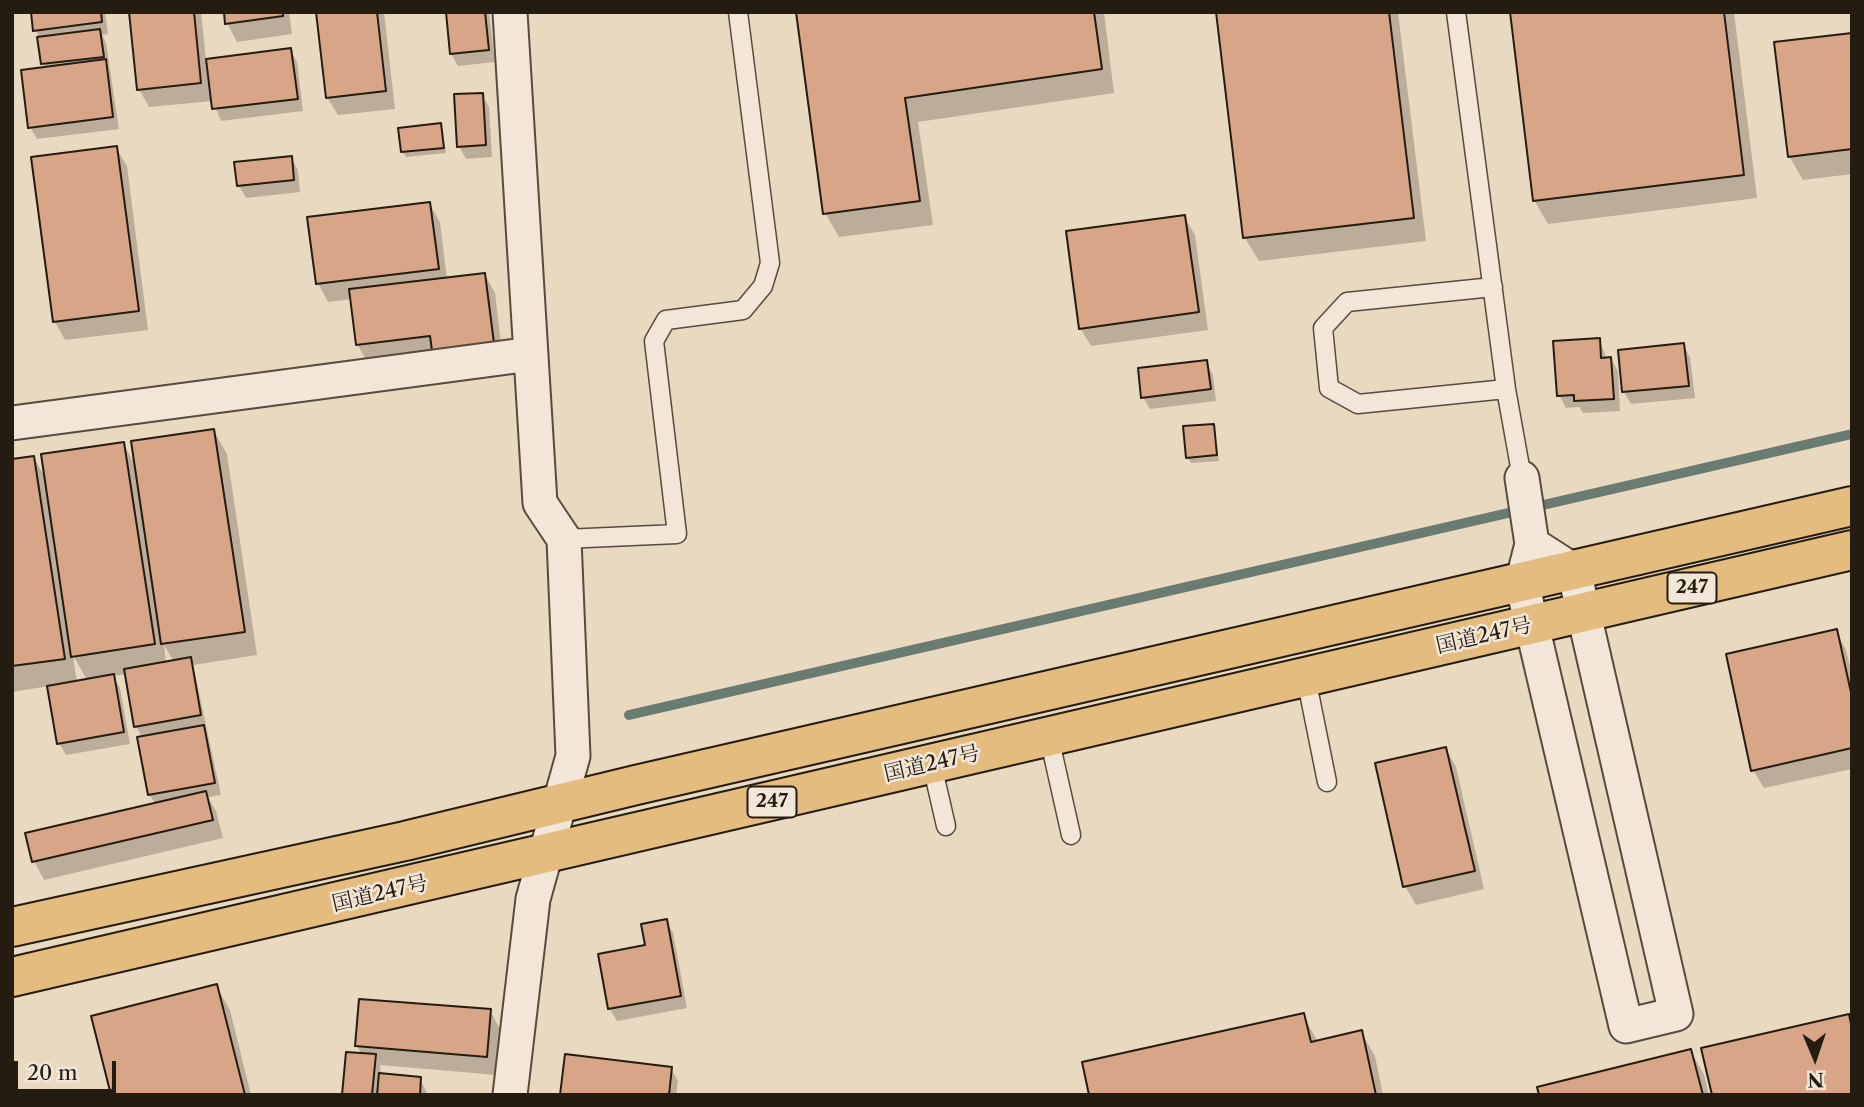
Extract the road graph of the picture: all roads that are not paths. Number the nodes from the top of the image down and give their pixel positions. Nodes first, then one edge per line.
1 (510, 12) edge
2 (738, 12) edge
3 (1456, 12) edge
4 (1493, 287) junction
5 (531, 354) junction
6 (1506, 389) junction
7 (12, 423) edge
8 (1521, 478) joint
9 (1852, 506) edge
10 (564, 539) junction
11 (1532, 544) junction
12 (1852, 550) edge
13 (1574, 571) junction
14 (1522, 583) junction
15 (1584, 613) junction
16 (1532, 625) junction
17 (1306, 677) junction
18 (1049, 737) junction
19 (932, 765) junction
20 (1327, 782) dead end
21 (560, 803) junction
22 (946, 826) dead end
23 (1072, 835) dead end
24 (543, 857) junction
25 (12, 928) edge
26 (12, 977) edge
27 (510, 1095) edge

1 - 5 street
2 - 10 lane
3 - 4 lane
4 - 6 lane
4 - 6 lane
5 - 7 street
5 - 10 street
6 - 8 lane
8 - 11 street
9 - 13 highway, 国道247号 / 247
10 - 21 street
11 - 13 street
11 - 14 street
12 - 15 highway, 国道247号 / 247
13 - 14 highway, 国道247号 / 247
13 - 15 street
14 - 16 street
14 - 21 highway, 国道247号 / 247
15 - 16 highway, 国道247号 / 247
15 - 16 street
16 - 17 highway, 国道247号 / 247
17 - 18 highway, 国道247号 / 247
17 - 20 lane
18 - 19 highway, 国道247号 / 247
18 - 23 lane
19 - 22 lane
19 - 24 highway, 国道247号 / 247
21 - 24 street
21 - 25 highway, 国道247号 / 247
24 - 26 highway, 国道247号 / 247
24 - 27 street

